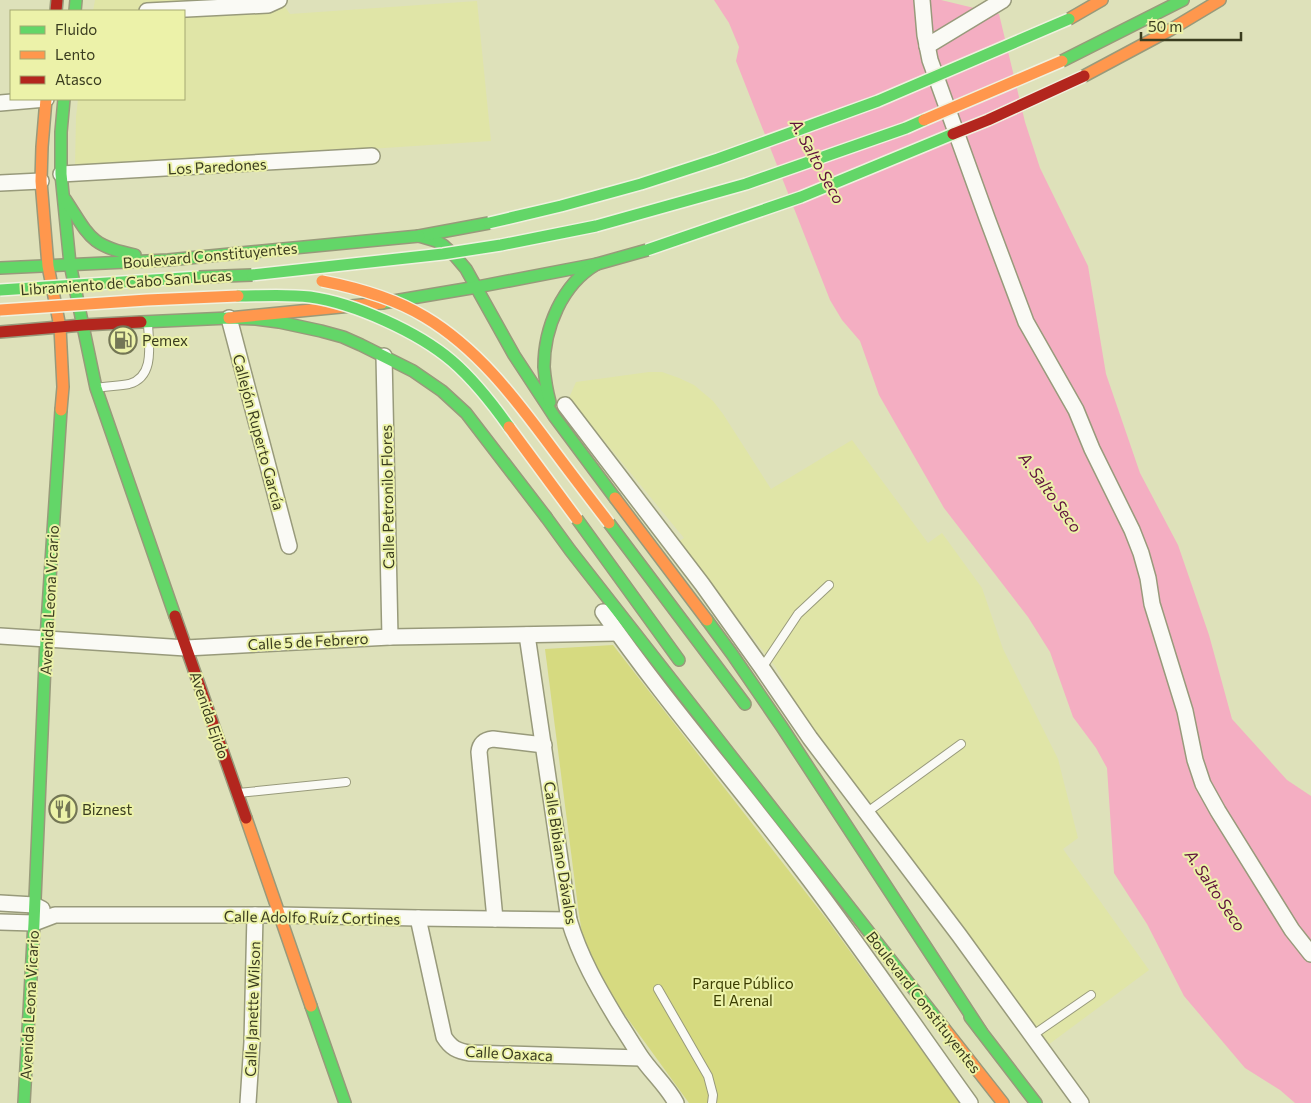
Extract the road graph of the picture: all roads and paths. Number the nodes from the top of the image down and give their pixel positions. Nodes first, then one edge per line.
1 (279, 0) edge
2 (922, 0) edge
3 (1002, 0) edge
4 (1102, 0) edge
5 (1184, 0) edge
6 (1220, 0) edge
7 (167, 10) edge
8 (927, 46) junction
9 (34, 100) edge
10 (46, 100) edge
11 (64, 100) edge
12 (0, 103) edge
13 (372, 156) dead end
14 (61, 174) junction
15 (41, 182) junction
16 (0, 184) edge
17 (64, 197) junction
18 (520, 216) junction
19 (419, 236) junction
20 (506, 257) dead end
21 (181, 258) junction
22 (168, 260) junction
23 (70, 264) junction
24 (597, 264) junction
25 (48, 266) junction
26 (515, 266) dead end
27 (0, 269) edge
28 (252, 275) junction
29 (533, 276) junction
30 (477, 287) junction
31 (0, 290) edge
32 (0, 310) edge
33 (229, 318) junction
34 (186, 321) junction
35 (148, 322) junction
36 (83, 325) junction
37 (60, 327) junction
38 (0, 332) edge
39 (384, 356) junction
40 (91, 388) junction
41 (565, 405) dead end
42 (554, 416) junction
43 (546, 517) junction
44 (289, 546) dead end
45 (829, 585) dead end
46 (617, 633) junction
47 (527, 635) junction
48 (0, 636) edge
49 (390, 637) junction
50 (46, 638) junction
51 (186, 648) junction
52 (762, 668) junction
53 (687, 671) dead end
54 (751, 714) dead end
55 (961, 744) dead end
56 (544, 745) junction
57 (758, 773) dead end
58 (346, 782) dead end
59 (237, 793) junction
60 (866, 813) junction
61 (873, 886) dead end
62 (845, 901) junction
63 (0, 903) edge
64 (34, 905) junction
65 (55, 915) junction
66 (255, 915) junction
67 (280, 915) junction
68 (418, 918) junction
69 (495, 919) junction
70 (569, 920) junction
71 (0, 922) edge
72 (34, 923) junction
73 (1311, 954) edge
74 (658, 989) dead end
75 (1091, 995) dead end
76 (981, 1031) junction
77 (1033, 1035) junction
78 (641, 1058) junction
79 (24, 1103) edge
80 (248, 1103) edge
81 (345, 1103) edge
82 (676, 1103) edge
83 (712, 1103) edge
84 (970, 1103) edge
85 (1003, 1103) edge
86 (1036, 1103) edge
87 (1081, 1103) edge

1 - 7 street
2 - 8 street
3 - 8 street
4 - 18 main road, Boulevard Constituyentes, bridge
5 - 28 main road, bridge
6 - 24 main road, bridge
8 - 73 street
9 - 12 street
10 - 15 main road, Avenida Leona Vicario
11 - 14 main road
13 - 14 street, Los Paredones
14 - 17 main road
15 - 16 street
15 - 25 main road, Avenida Leona Vicario
17 - 22 main road
17 - 23 main road
18 - 19 main road, Boulevard Constituyentes, bridge
18 - 20 main road
19 - 21 main road, Boulevard Constituyentes
19 - 30 main road
21 - 22 main road, Boulevard Constituyentes
21 - 34 main road
22 - 23 main road, Boulevard Constituyentes
23 - 25 main road, Boulevard Constituyentes
23 - 36 main road
24 - 29 main road
24 - 42 main road
25 - 27 main road, Boulevard Constituyentes
25 - 37 main road, Avenida Leona Vicario
26 - 29 main road
27 - 38 main road
28 - 31 main road, Libramiento de Cabo San Lucas, bridge
28 - 54 main road, bridge
29 - 30 main road
30 - 33 main road
30 - 42 main road
32 - 53 main road, bridge
33 - 34 main road
33 - 39 main road
33 - 44 street, Callejón Ruperto García
34 - 35 main road
35 - 36 main road
35 - 40 lane
36 - 37 main road
36 - 40 main road, Avenida Ejido
37 - 38 main road
37 - 50 main road, Avenida Leona Vicario
39 - 43 main road
39 - 49 street, Calle Petronilo Flores
40 - 51 main road, Avenida Ejido
41 - 52 street
42 - 76 main road
43 - 46 street
43 - 62 main road
45 - 52 lane
46 - 47 street, Calle 5 de Febrero
46 - 84 street
47 - 49 street, Calle 5 de Febrero
47 - 56 street, Calle Bibiano Dávalos
48 - 50 street, Calle 5 de Febrero
49 - 51 street, Calle 5 de Febrero
50 - 51 street, Calle 5 de Febrero
50 - 64 main road, Avenida Leona Vicario
51 - 59 main road, Avenida Ejido
52 - 60 street
55 - 60 lane
56 - 69 street
56 - 70 street, Calle Bibiano Dávalos
57 - 62 main road
58 - 59 lane
59 - 67 main road, Avenida Ejido
60 - 77 street
61 - 76 main road
62 - 85 main road, Boulevard Constituyentes
63 - 64 street, Calle Adolfo Ruíz Cortines
64 - 65 street, Calle Adolfo Ruíz Cortines
64 - 72 main road, Avenida Leona Vicario
65 - 66 street, Calle Adolfo Ruíz Cortines
65 - 72 street, Calle Adolfo Ruíz Cortines
66 - 67 street, Calle Adolfo Ruíz Cortines
66 - 80 street, Calle Janette Wilson
67 - 68 street, Calle Adolfo Ruíz Cortines
67 - 81 main road, Avenida Ejido
68 - 69 street, Calle Adolfo Ruíz Cortines
68 - 78 street, Calle Oaxaca
69 - 70 street, Calle Adolfo Ruíz Cortines
70 - 78 street, Calle Bibiano Dávalos
71 - 72 street, Calle Adolfo Ruíz Cortines
72 - 79 main road, Avenida Leona Vicario
74 - 83 lane
75 - 77 lane
76 - 86 main road, Boulevard Constituyentes
77 - 87 street
78 - 82 street, Calle Bibiano Dávalos

